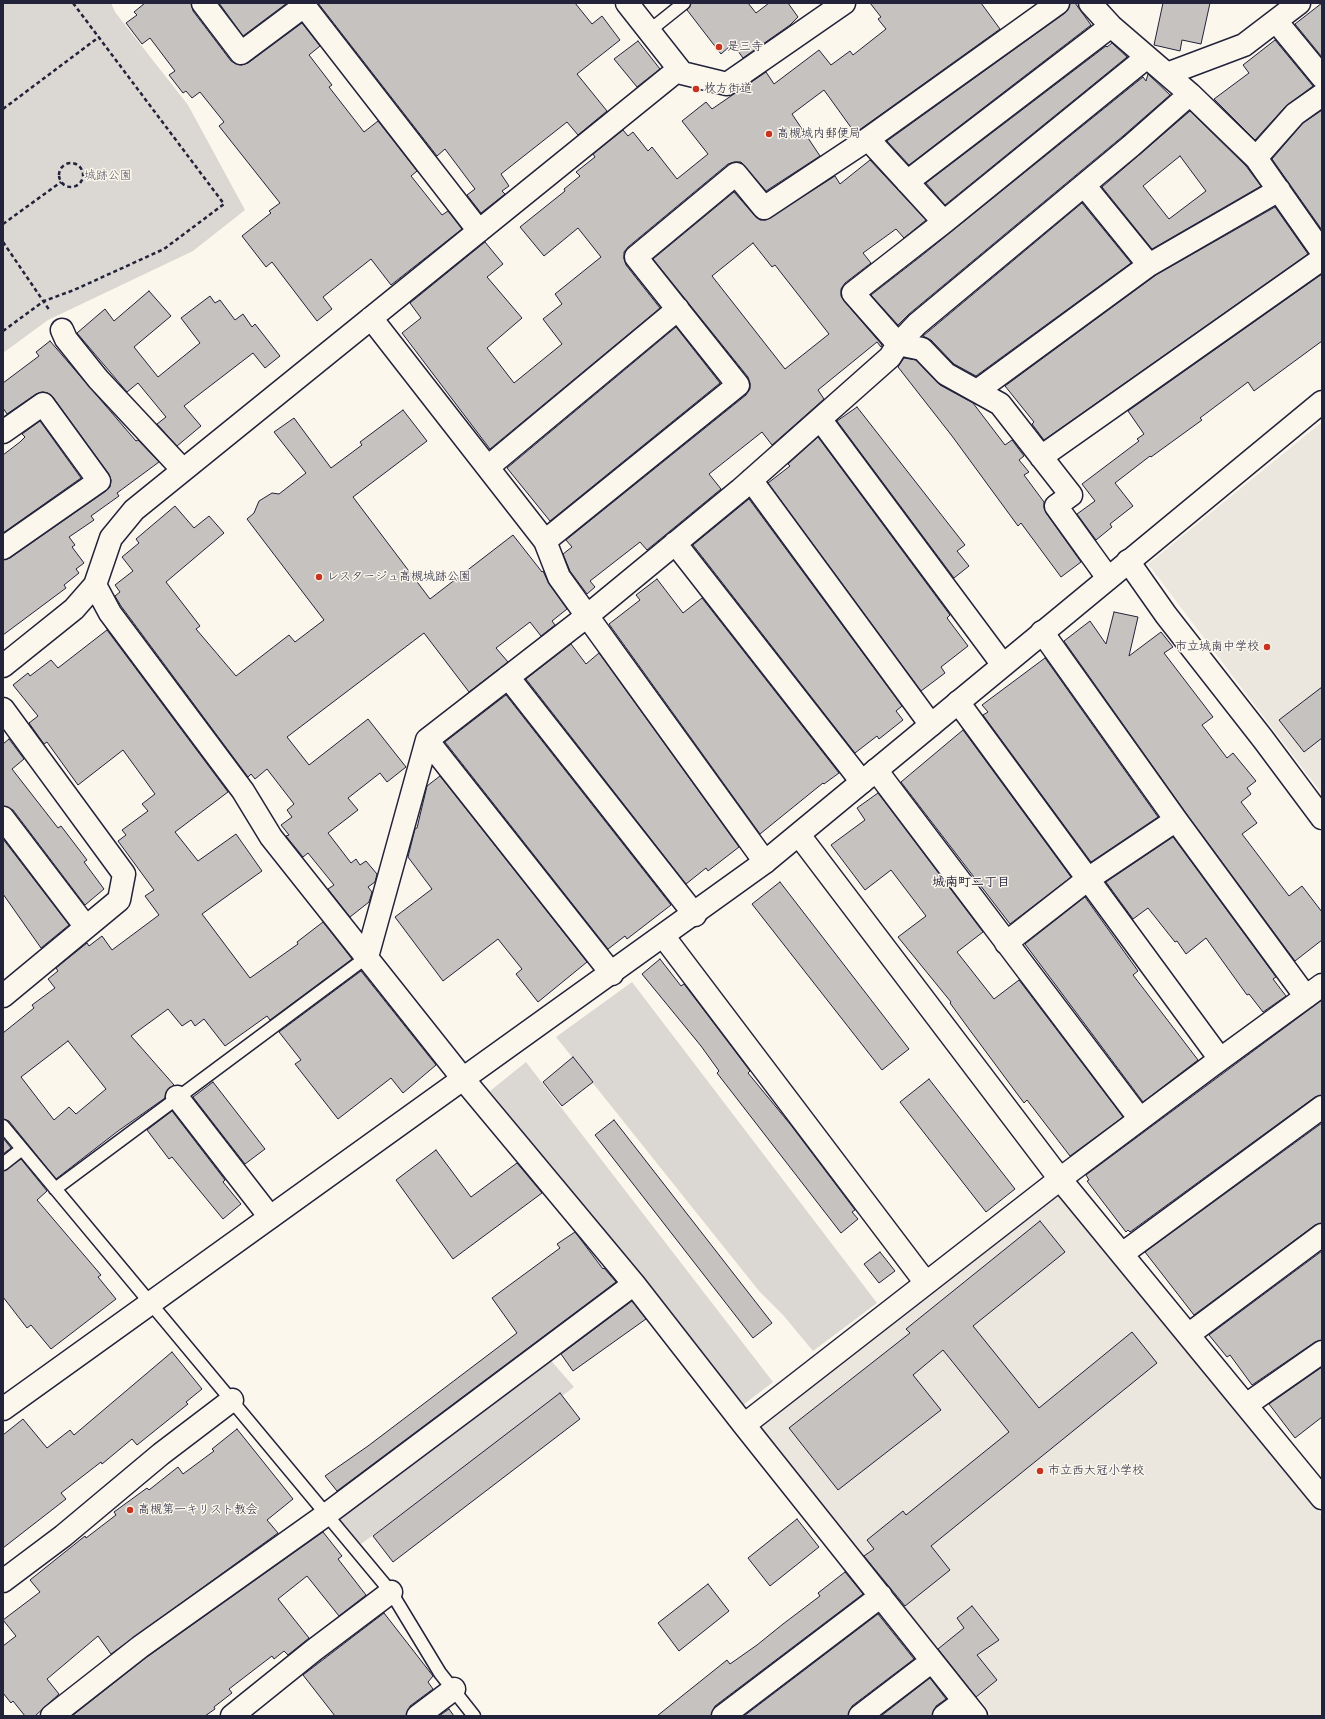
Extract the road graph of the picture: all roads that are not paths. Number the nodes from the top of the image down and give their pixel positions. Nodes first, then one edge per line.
1 (203, 3) edge
2 (627, 3) edge
3 (684, 3) edge
4 (844, 3) edge
5 (1058, 3) edge
6 (1090, 3) edge
7 (1299, 3) edge
8 (303, 5) edge
9 (1276, 21) junction
10 (1111, 26) junction
11 (649, 31) junction
12 (1147, 57) junction
13 (679, 69) junction
14 (1167, 74) junction
15 (1322, 77) edge
16 (1190, 94) junction
17 (1322, 95) edge
18 (868, 139) junction
19 (1256, 158) junction
20 (906, 182) junction
21 (1084, 185) junction
22 (1279, 190) junction
23 (944, 222) junction
24 (479, 231) junction
25 (1322, 252) edge
26 (1322, 259) edge
27 (1149, 265) junction
28 (678, 310) junction
29 (371, 318) junction
30 (57, 323) road end
31 (898, 344) junction
32 (977, 391) junction
33 (1322, 402) edge
34 (820, 419) junction
35 (3, 432) edge
36 (1041, 457) junction
37 (488, 467) junction
38 (183, 470) junction
39 (751, 480) junction
40 (545, 541) junction
41 (675, 543) junction
42 (3, 548) edge
43 (1128, 561) junction
44 (1108, 578) junction
45 (95, 585) junction
46 (587, 616) junction
47 (1042, 632) junction
48 (1003, 665) junction
49 (3, 666) edge
50 (508, 677) junction
51 (958, 702) junction
52 (3, 709) edge
53 (930, 725) junction
54 (427, 740) junction
55 (869, 776) junction
56 (3, 818) edge
57 (1322, 818) edge
58 (1176, 820) junction
59 (799, 835) junction
60 (765, 862) junction
61 (1088, 879) junction
62 (695, 914) junction
63 (86, 927) junction
64 (664, 937) junction
65 (1006, 943) junction
66 (367, 957) junction
67 (612, 974) junction
68 (1314, 991) edge
69 (3, 996) edge
70 (1220, 1059) junction
71 (464, 1080) junction
72 (177, 1097) junction
73 (1322, 1107) edge
74 (1140, 1119) junction
75 (3, 1126) edge
76 (22, 1149) junction
77 (3, 1164) edge
78 (1060, 1179) junction
79 (55, 1189) junction
80 (270, 1217) junction
81 (1322, 1235) edge
82 (1122, 1254) junction
83 (926, 1283) junction
84 (634, 1284) junction
85 (149, 1302) junction
86 (1188, 1335) junction
87 (1322, 1352) edge
88 (232, 1400) junction
89 (1246, 1406) junction
90 (3, 1409) edge
91 (744, 1425) junction
92 (1320, 1490) edge
93 (326, 1514) junction
94 (3, 1581) edge
95 (390, 1592) junction
96 (881, 1596) junction
97 (932, 1661) junction
98 (454, 1689) junction
99 (970, 1708) edge
100 (52, 1716) edge
101 (232, 1716) edge
102 (418, 1716) edge
103 (474, 1716) edge
104 (723, 1716) edge
105 (860, 1716) edge
106 (944, 1716) edge

1 - 8 street
2 - 11 street
3 - 11 lane
4 - 13 street
5 - 18 street
6 - 10 street
7 - 9 street
8 - 24 street
9 - 14 street
9 - 15 street
10 - 12 street
10 - 20 street
11 - 13 street
12 - 14 street
12 - 23 street
13 - 24 street
14 - 16 street
16 - 19 street
16 - 21 street
17 - 19 street
18 - 20 street
18 - 28 street
19 - 22 street
20 - 23 street
21 - 27 street
21 - 31 street
22 - 25 street
22 - 27 street
23 - 31 street
24 - 29 street
26 - 36 street
27 - 32 street
28 - 37 street
28 - 40 street
29 - 37 street
29 - 38 street
30 - 38 street
31 - 32 street
31 - 34 street
32 - 36 street
33 - 43 street
34 - 39 street
34 - 48 street
35 - 42 street
36 - 44 street
37 - 40 street
38 - 45 street
39 - 41 street
39 - 53 street
40 - 46 street
41 - 46 street
41 - 55 street
43 - 44 street
43 - 57 street
44 - 47 street
45 - 49 street
45 - 66 street
46 - 50 street
46 - 60 street
47 - 48 street
47 - 58 street
48 - 51 street
50 - 54 street
50 - 62 street
51 - 53 street
51 - 61 street
52 - 63 street
53 - 55 street
54 - 66 street
54 - 67 street
55 - 59 street
55 - 65 street
56 - 63 street
58 - 61 street
58 - 68 street
59 - 60 street
59 - 78 street
60 - 62 street
61 - 65 street
61 - 70 street
62 - 64 street
63 - 69 street
64 - 67 street
64 - 83 street
65 - 74 street
66 - 71 street
66 - 72 lane
67 - 71 street
68 - 70 street
70 - 74 street
71 - 80 street
71 - 84 street
72 - 79 lane
72 - 80 street
73 - 82 street
74 - 78 street
75 - 76 lane
76 - 77 lane
76 - 79 lane
78 - 82 street
78 - 83 street
79 - 85 lane
80 - 85 street
81 - 86 street
82 - 86 street
83 - 91 street
84 - 91 street
84 - 93 street
85 - 88 lane
85 - 90 street
86 - 89 street
87 - 89 street
88 - 93 lane
88 - 94 street
89 - 92 street
91 - 96 street
93 - 95 lane
93 - 100 street
95 - 98 lane
95 - 101 street
96 - 97 street
96 - 104 street
97 - 99 street
97 - 105 street
98 - 102 street
98 - 103 lane
99 - 106 street

